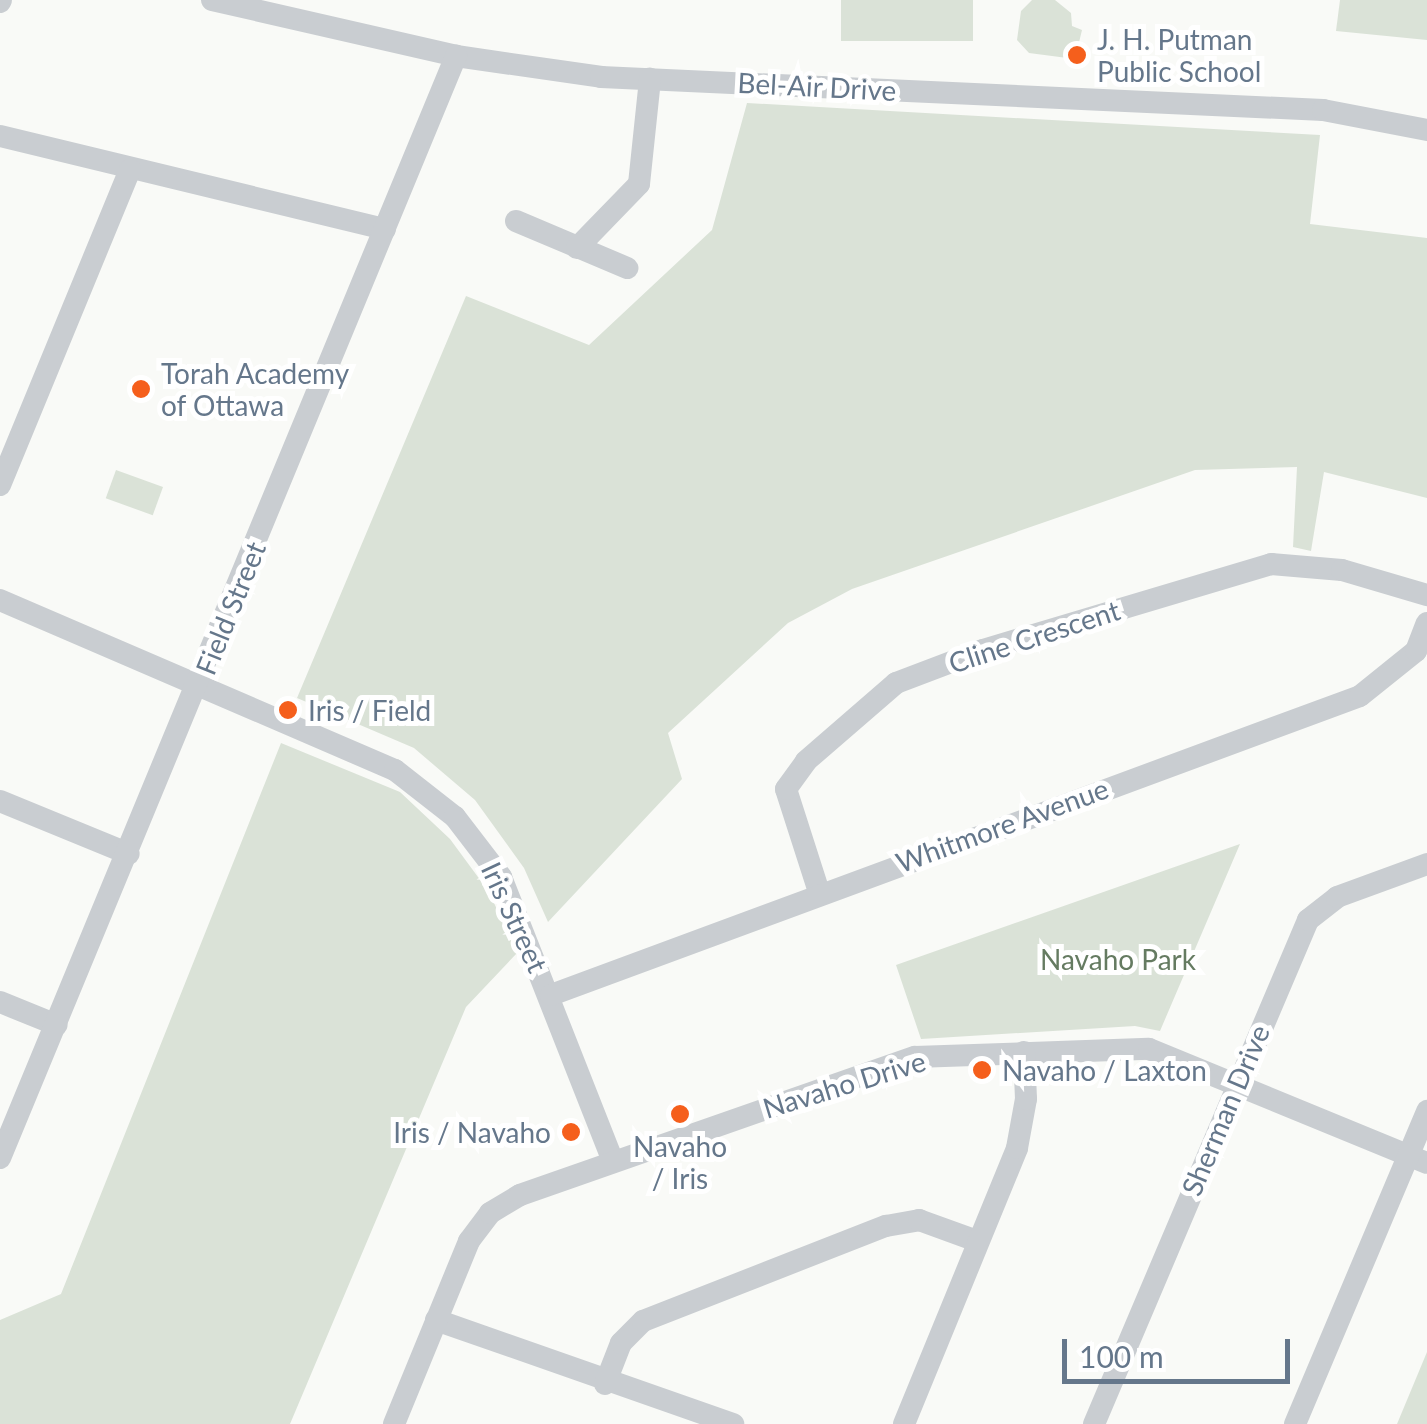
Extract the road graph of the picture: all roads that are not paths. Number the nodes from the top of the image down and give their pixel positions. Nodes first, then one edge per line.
1 (212, 0) edge
2 (456, 56) junction
3 (650, 79) junction
4 (1427, 130) edge
5 (0, 136) edge
6 (130, 170) junction
7 (516, 222) dead end
8 (385, 229) junction
9 (577, 248) junction
10 (627, 268) dead end
11 (0, 485) edge
12 (1427, 595) edge
13 (0, 600) edge
14 (1427, 623) edge
15 (199, 684) junction
16 (0, 801) edge
17 (129, 854) junction
18 (1427, 864) edge
19 (818, 892) junction
20 (550, 995) junction
21 (0, 1002) edge
22 (57, 1025) junction
23 (1024, 1052) junction
24 (1234, 1082) junction
25 (1427, 1110) edge
26 (0, 1158) edge
27 (1418, 1159) edge
28 (613, 1162) junction
29 (977, 1241) junction
30 (436, 1320) junction
31 (606, 1384) junction
32 (394, 1424) edge
33 (733, 1424) edge
34 (904, 1424) edge
35 (1094, 1424) edge
36 (1295, 1424) edge

1 - 2 street, Bel-Air Drive
2 - 3 street, Bel-Air Drive
2 - 8 street, Field Street
3 - 4 street, Bel-Air Drive
3 - 9 street
5 - 6 street
6 - 8 street
6 - 11 street
7 - 9 street
8 - 15 street, Field Street
9 - 10 street
12 - 19 street, Cline Crescent
13 - 15 street, Iris Street
14 - 19 street, Whitmore Avenue
15 - 17 street, Field Street
15 - 20 street, Iris Street
16 - 17 street
17 - 22 street, Field Street
18 - 24 street, Sherman Drive
19 - 20 street, Whitmore Avenue
20 - 28 street, Iris Street
21 - 22 street
22 - 26 street, Field Street
23 - 24 street, Navaho Drive
23 - 28 street, Navaho Drive
23 - 29 street
24 - 27 street, Navaho Drive
24 - 35 street, Sherman Drive
25 - 27 street
27 - 36 street
28 - 30 street, Navaho Drive
29 - 31 street
29 - 34 street
30 - 31 street
30 - 32 street, Navaho Drive
31 - 33 street

